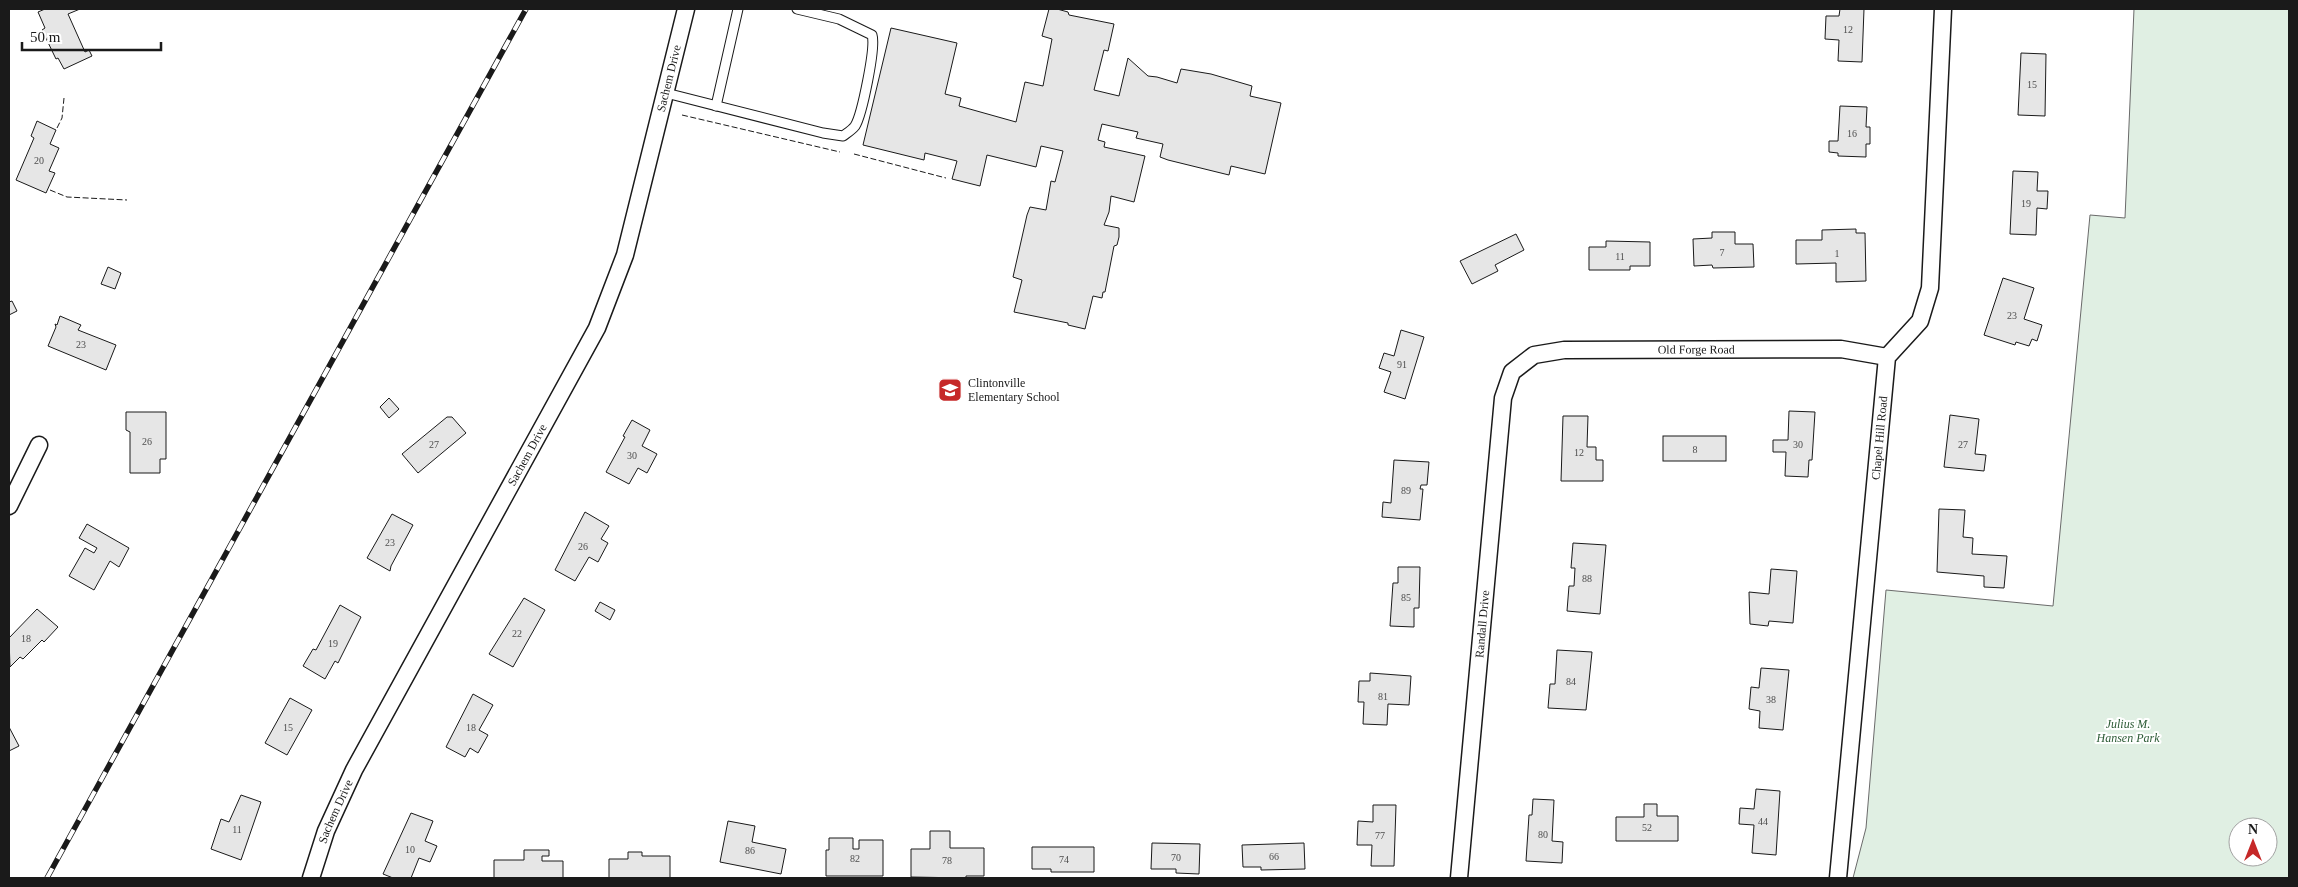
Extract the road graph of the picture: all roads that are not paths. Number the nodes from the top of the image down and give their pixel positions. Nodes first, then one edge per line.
1 (686, 9) edge
2 (738, 9) edge
3 (798, 9) edge
4 (1943, 9) edge
5 (666, 93) junction
6 (716, 106) junction
7 (1887, 357) junction
8 (1512, 372) joint
9 (39, 445) dead end
10 (9, 506) edge
11 (311, 878) edge
12 (1459, 878) edge
13 (1838, 878) edge

1 - 5 street, Sachem Drive
2 - 6 lane
3 - 6 lane
4 - 7 street
5 - 6 lane
5 - 11 street, Sachem Drive
7 - 8 street, Old Forge Road
7 - 13 street, Chapel Hill Road
8 - 12 street, Randall Drive
9 - 10 street

